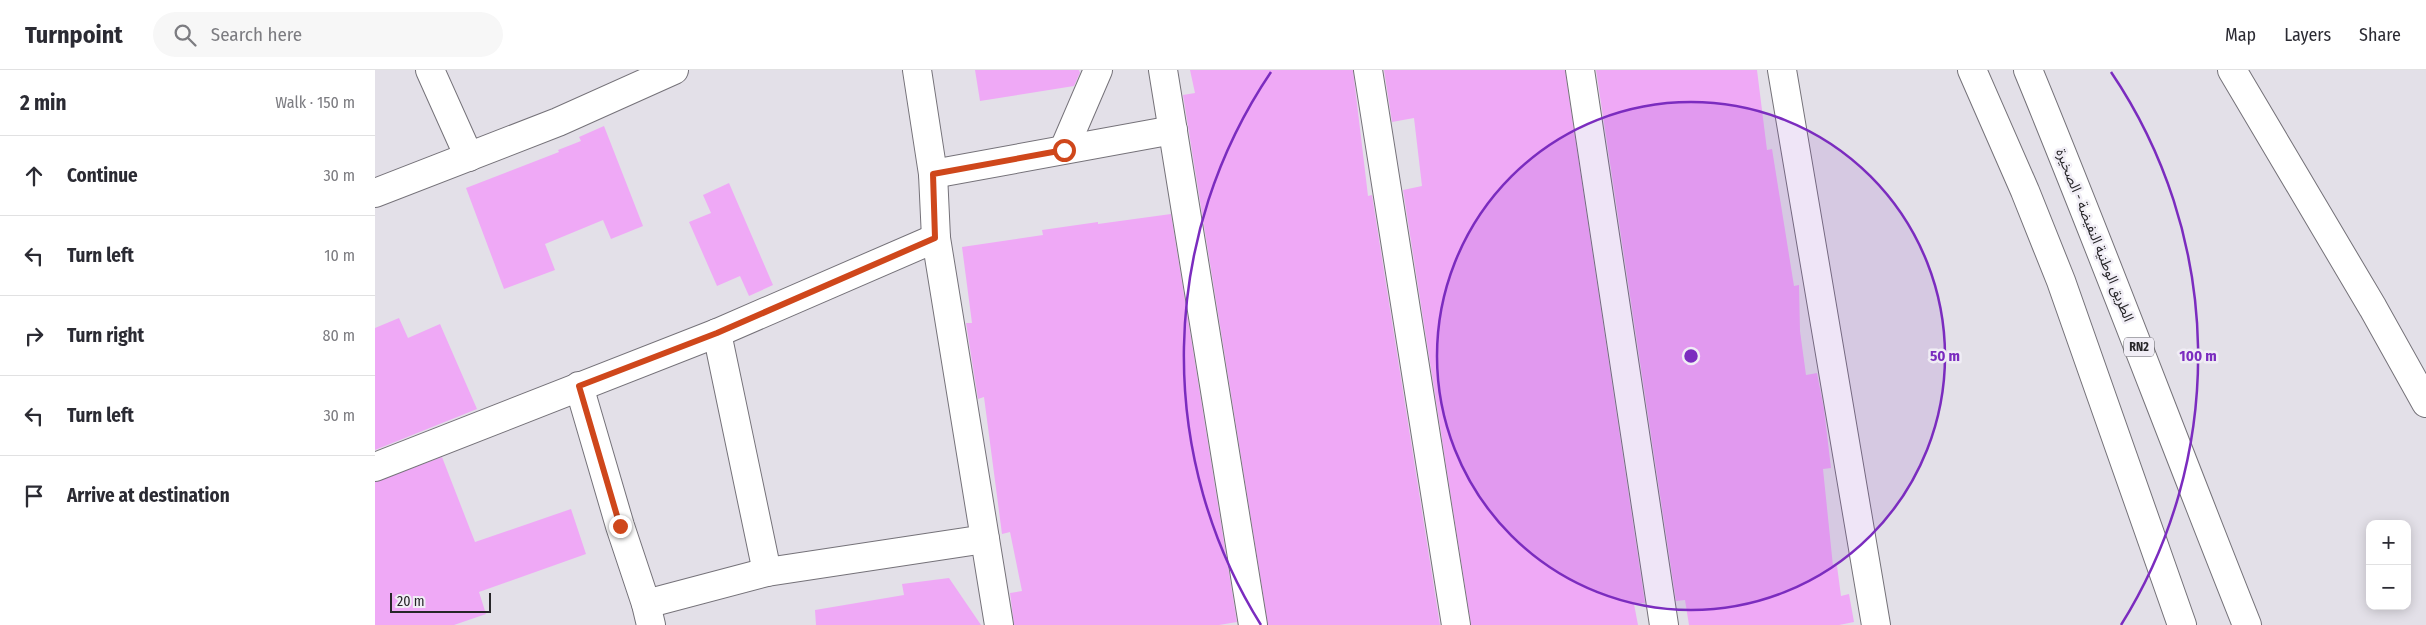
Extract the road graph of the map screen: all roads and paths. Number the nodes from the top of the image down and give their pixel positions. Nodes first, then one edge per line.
1 (430, 70) edge
2 (674, 70) edge
3 (917, 70) edge
4 (1099, 70) edge
5 (1163, 70) edge
6 (1368, 70) edge
7 (1580, 70) edge
8 (1783, 70) edge
9 (1972, 70) edge
10 (2028, 70) edge
11 (2232, 70) edge
12 (1173, 130) junction
13 (1064, 150) junction
14 (469, 157) junction
15 (933, 174) junction
16 (375, 193) edge
17 (935, 238) junction
18 (717, 333) junction
19 (579, 386) junction
20 (2426, 403) edge
21 (375, 467) edge
22 (985, 539) junction
23 (767, 572) junction
24 (649, 614) edge
25 (2179, 620) edge
26 (999, 625) edge
27 (1253, 625) edge
28 (1456, 625) edge
29 (1664, 625) edge
30 (1875, 625) edge
31 (2247, 625) edge

1 - 14 main road
2 - 14 main road
3 - 15 main road
4 - 13 main road
5 - 12 main road
6 - 28 main road
7 - 29 main road
8 - 30 main road
9 - 25 main road
10 - 31 main road, الطريق الوطنية النفيضة - الصخيرة / RN2
11 - 20 main road
12 - 13 main road
12 - 27 main road
13 - 15 main road
14 - 16 main road
15 - 17 main road
17 - 18 main road
17 - 22 main road
18 - 19 main road
18 - 23 main road
19 - 21 main road
19 - 24 main road
22 - 23 main road
22 - 26 main road
23 - 24 main road

